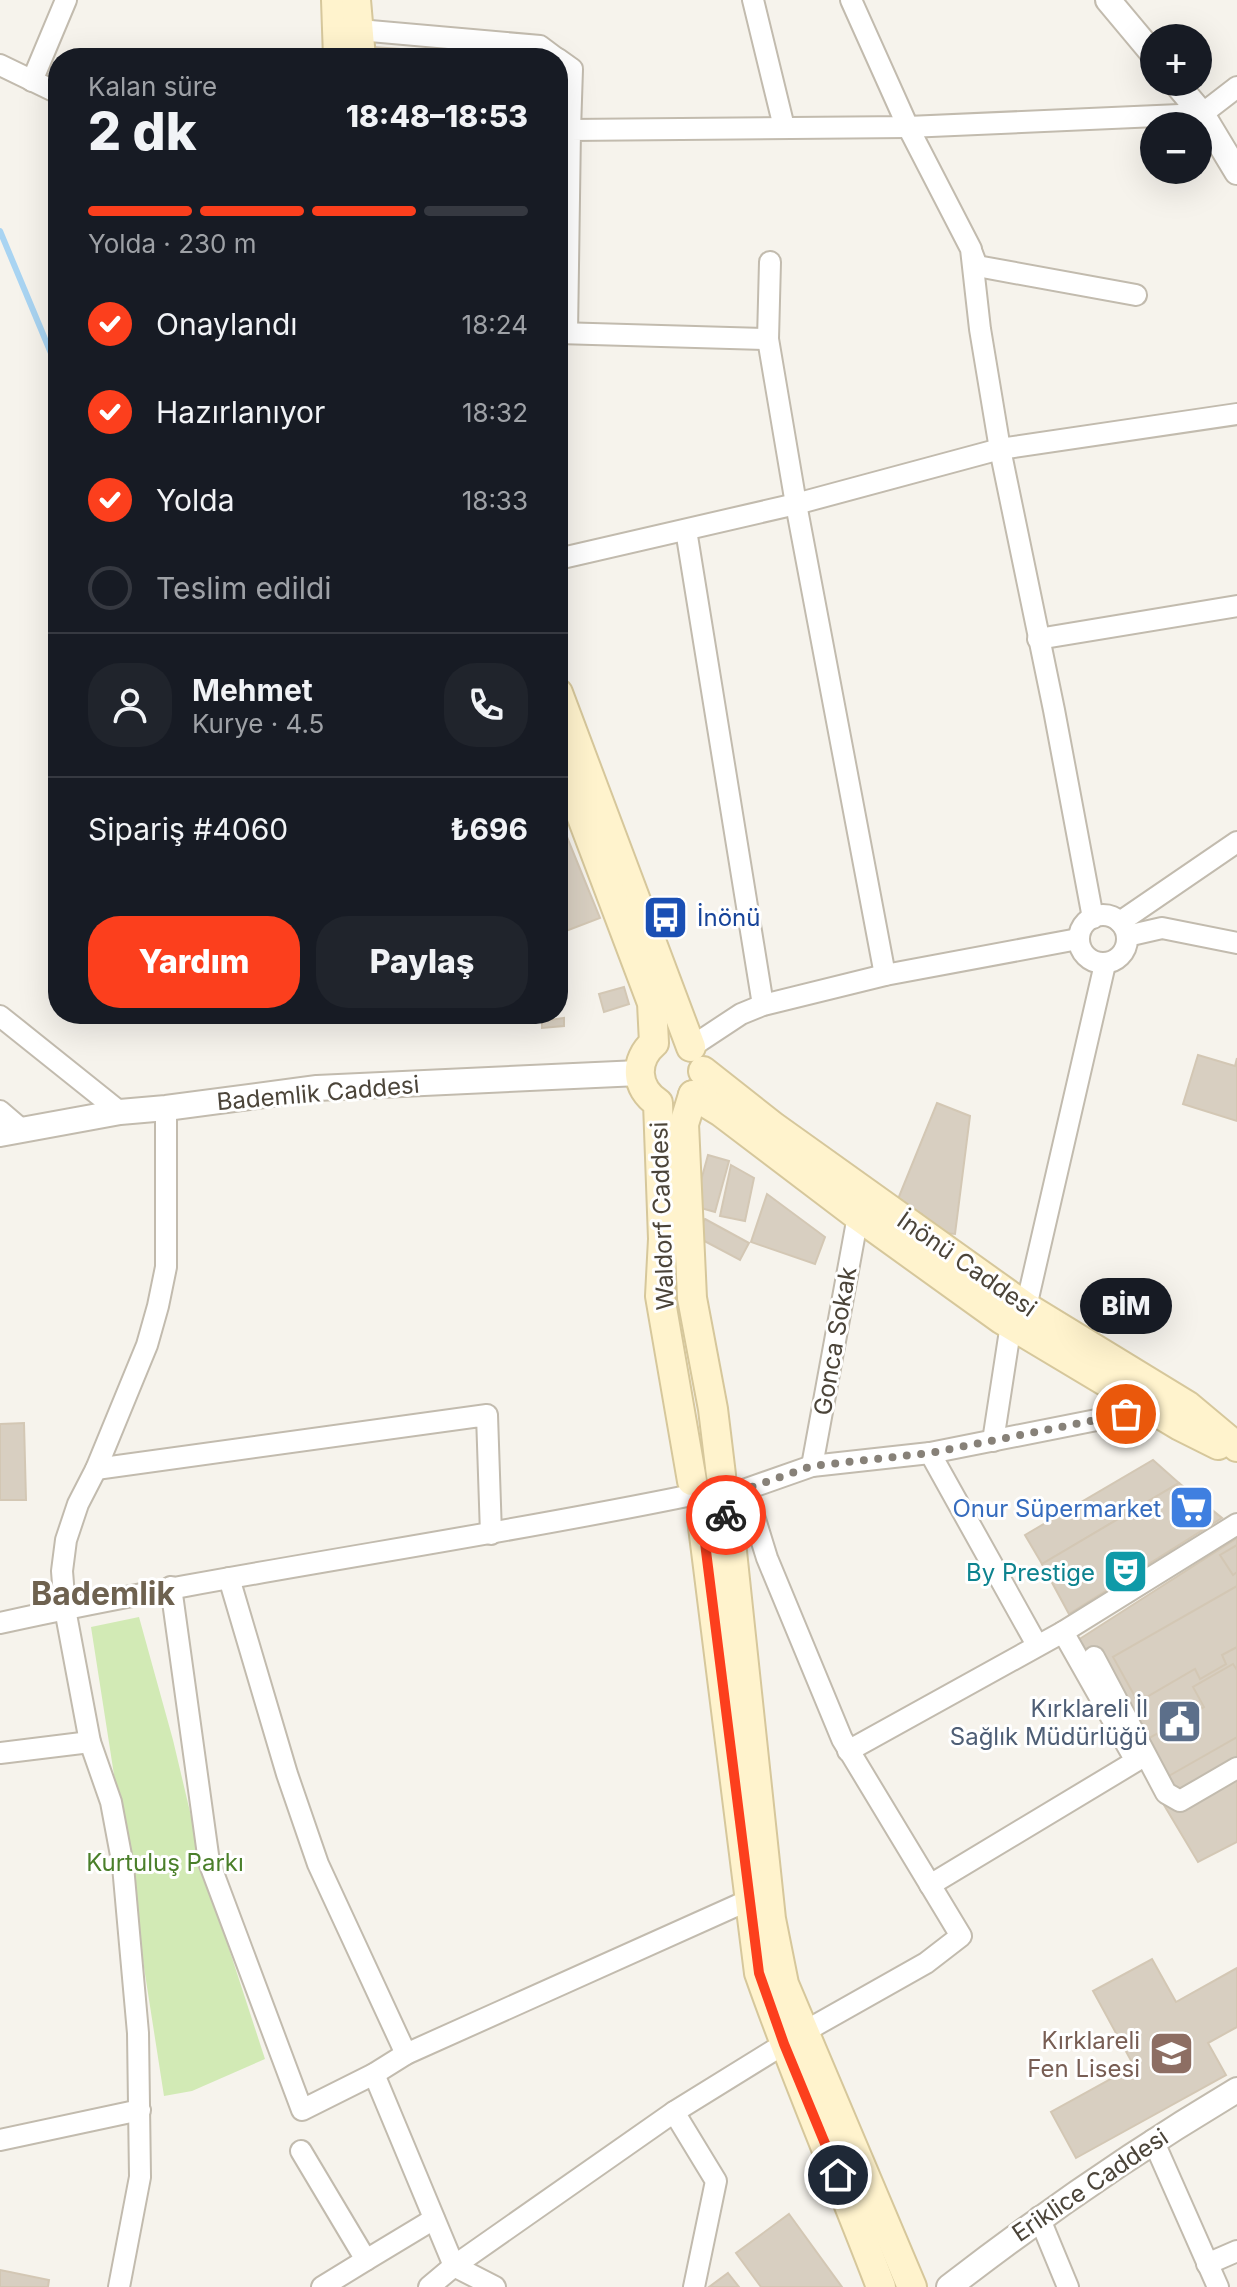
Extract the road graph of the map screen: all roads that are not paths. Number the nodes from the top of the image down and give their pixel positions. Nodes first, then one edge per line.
1 (66, 0) edge
2 (336, 0) edge
3 (356, 0) edge
4 (753, 0) edge
5 (851, 0) edge
6 (1108, 0) edge
7 (359, 30) junction
8 (1140, 38) edge
9 (338, 48) edge
10 (360, 48) edge
11 (543, 48) edge
12 (0, 65) edge
13 (568, 66) edge
14 (32, 81) junction
15 (1237, 87) edge
16 (48, 88) edge
17 (1187, 96) edge
18 (568, 100) edge
19 (1200, 112) edge
20 (1205, 112) edge
21 (1140, 117) edge
22 (784, 127) junction
23 (908, 127) junction
24 (568, 130) edge
25 (1212, 131) edge
26 (1237, 172) edge
27 (971, 249) junction
28 (770, 262) dead end
29 (1136, 295) dead end
30 (568, 333) edge
31 (768, 339) junction
32 (1237, 414) edge
33 (1000, 449) junction
34 (796, 504) junction
35 (686, 530) junction
36 (568, 557) edge
37 (1237, 606) edge
38 (1038, 639) junction
39 (568, 720) edge
40 (568, 780) edge
41 (1237, 842) edge
42 (1093, 918) junction
43 (1123, 929) junction
44 (1078, 939) junction
45 (1237, 943) edge
46 (1105, 964) junction
47 (885, 975) junction
48 (763, 1005) junction
49 (0, 1016) edge
50 (654, 1043) junction
51 (696, 1071) junction
52 (649, 1091) junction
53 (166, 1108) junction
54 (0, 1111) edge
55 (120, 1112) junction
56 (11, 1132) edge
57 (858, 1216) junction
58 (1018, 1315) junction
59 (1152, 1409) junction
60 (993, 1441) junction
61 (1237, 1447) edge
62 (930, 1453) junction
63 (1237, 1454) edge
64 (812, 1466) junction
65 (96, 1469) junction
66 (716, 1496) junction
67 (1237, 1524) edge
68 (491, 1534) junction
69 (229, 1578) junction
70 (171, 1587) junction
71 (65, 1609) junction
72 (0, 1623) edge
73 (1063, 1632) junction
74 (1037, 1645) junction
75 (1094, 1657) dead end
76 (90, 1742) junction
77 (848, 1751) junction
78 (0, 1753) edge
79 (1237, 1768) edge
80 (930, 1885) junction
81 (749, 1900) junction
82 (793, 2039) junction
83 (406, 2054) junction
84 (374, 2074) junction
85 (1237, 2090) edge
86 (140, 2110) junction
87 (674, 2112) junction
88 (1, 2133) edge
89 (1153, 2140) junction
90 (301, 2151) dead end
91 (1039, 2217) junction
92 (434, 2219) junction
93 (1237, 2251) edge
94 (366, 2260) junction
95 (1207, 2264) junction
96 (454, 2266) junction
97 (119, 2287) edge
98 (322, 2287) edge
99 (429, 2287) edge
100 (495, 2287) edge
101 (694, 2287) edge
102 (881, 2287) edge
103 (912, 2287) edge
104 (949, 2287) edge
105 (1068, 2287) edge
106 (1218, 2287) edge

1 - 14 street
2 - 9 main road
3 - 7 main road
4 - 22 street
5 - 23 street
6 - 8 street
7 - 10 main road
7 - 11 street
12 - 14 street
13 - 18 street
14 - 16 street
15 - 20 street
17 - 19 street
21 - 23 street
22 - 23 street
22 - 24 street
23 - 27 street
25 - 26 street
27 - 29 street
27 - 33 street
28 - 31 street
30 - 31 street
31 - 34 street
32 - 33 street
33 - 34 street
33 - 38 street
34 - 35 street
34 - 47 street
35 - 36 street
35 - 48 street
37 - 38 street
38 - 42 street
39 - 51 main road
40 - 50 main road
41 - 43 street
42 - 43 street
42 - 44 street
43 - 45 street
43 - 46 street
44 - 46 street
44 - 47 street
46 - 58 street
47 - 48 street
48 - 51 street
49 - 55 street
50 - 51 main road
50 - 52 main road
51 - 52 main road
51 - 57 main road, İnönü Caddesi
51 - 58 main road, İnönü Caddesi
51 - 66 main road, Waldorf Caddesi
52 - 53 street, Bademlik Caddesi
52 - 66 main road, Waldorf Caddesi
53 - 55 street, Bademlik Caddesi
53 - 65 street
54 - 56 street
55 - 56 street, Bademlik Caddesi
57 - 58 main road, İnönü Caddesi
57 - 64 street, Gonca Sokak
58 - 59 main road, İnönü Caddesi
58 - 60 street
58 - 61 main road, İnönü Caddesi
59 - 60 street
59 - 63 main road, İnönü Caddesi
60 - 62 street
62 - 64 street
62 - 74 street
64 - 66 street
65 - 68 street
65 - 71 street
66 - 68 street
66 - 77 street
66 - 81 main road, Waldorf Caddesi
66 - 82 main road, Waldorf Caddesi
67 - 73 street
68 - 69 street
69 - 70 street
69 - 83 street
70 - 71 street
70 - 84 street
71 - 72 street
71 - 76 street
73 - 74 street
73 - 80 street
74 - 77 street
75 - 79 street
76 - 78 street
76 - 86 street
77 - 80 street
80 - 82 street
81 - 82 main road, Waldorf Caddesi
81 - 83 street
82 - 87 street
82 - 102 main road, Waldorf Caddesi
82 - 103 main road, Waldorf Caddesi
83 - 84 street
84 - 92 street
85 - 89 street, Eriklice Caddesi
86 - 88 street
86 - 97 street
87 - 96 street
87 - 101 street
89 - 91 street, Eriklice Caddesi
89 - 95 street
90 - 94 street
91 - 104 street, Eriklice Caddesi
91 - 105 street
92 - 94 street
92 - 96 street
93 - 95 street
94 - 98 street
95 - 106 street
96 - 99 street
96 - 100 street

